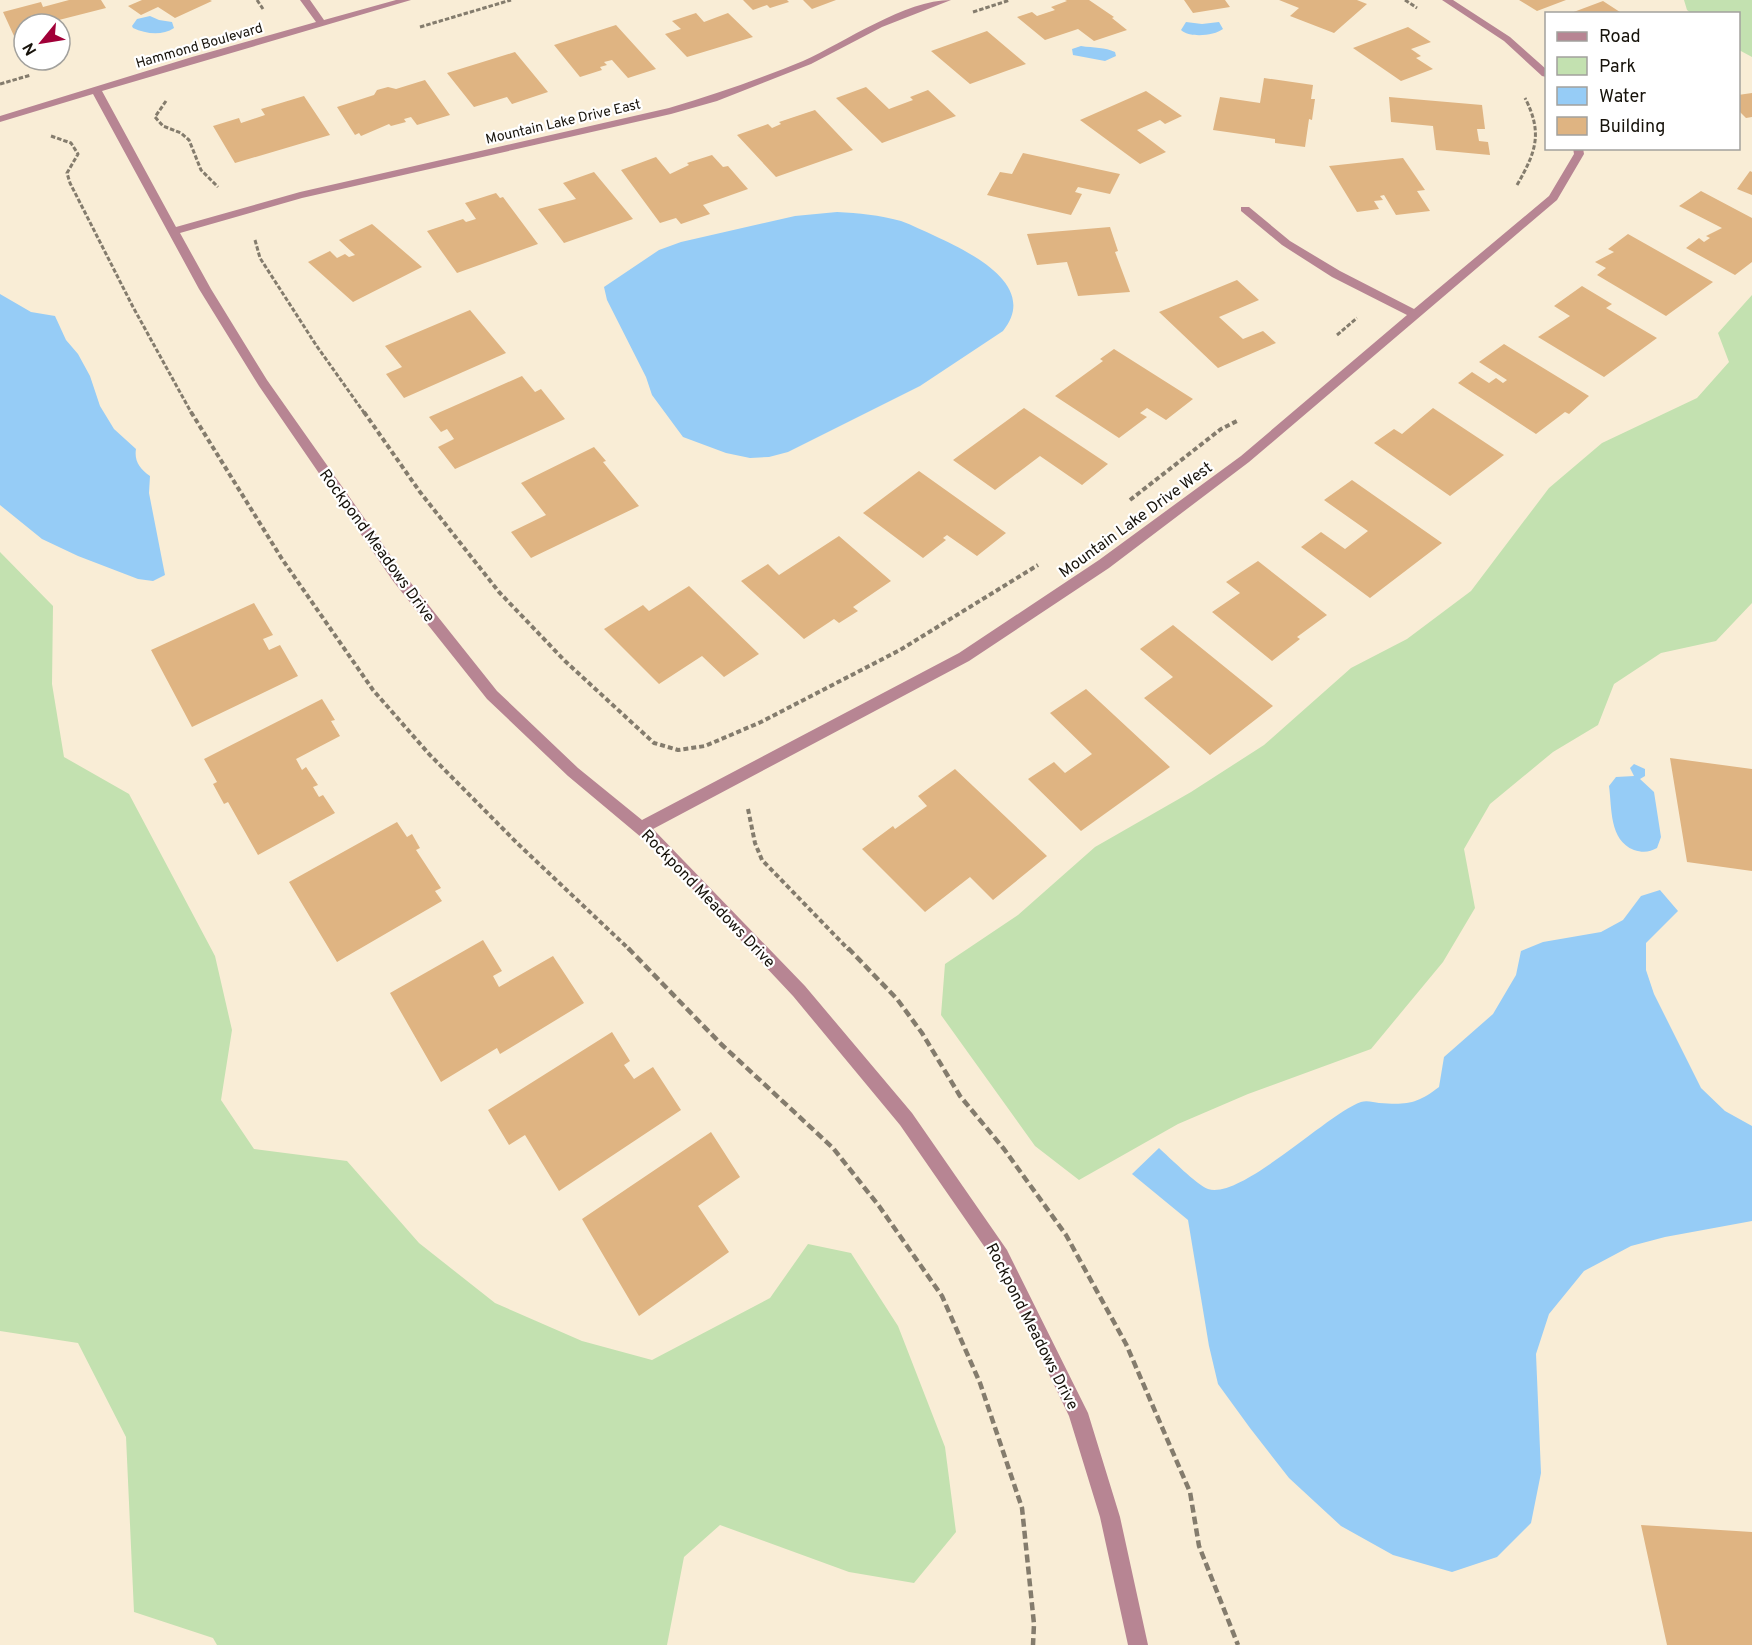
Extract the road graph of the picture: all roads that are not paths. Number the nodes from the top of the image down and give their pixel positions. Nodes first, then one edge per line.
1 (305, 0) edge
2 (406, 0) edge
3 (946, 0) edge
4 (1448, 0) edge
5 (322, 24) junction
6 (1545, 73) edge
7 (96, 90) junction
8 (0, 118) edge
9 (1578, 150) edge
10 (1245, 210) dead end
11 (174, 231) junction
12 (1414, 314) junction
13 (642, 828) junction
14 (1138, 1645) edge

1 - 5 street
2 - 5 street, Hammond Boulevard
3 - 11 street, Mountain Lake Drive East
4 - 6 street
5 - 7 street, Hammond Boulevard
7 - 8 street, Hammond Boulevard
7 - 11 street, Rockpond Meadows Drive
9 - 12 street, Mountain Lake Drive West
10 - 12 street
11 - 13 street, Rockpond Meadows Drive
12 - 13 street, Mountain Lake Drive West
13 - 14 street, Rockpond Meadows Drive

